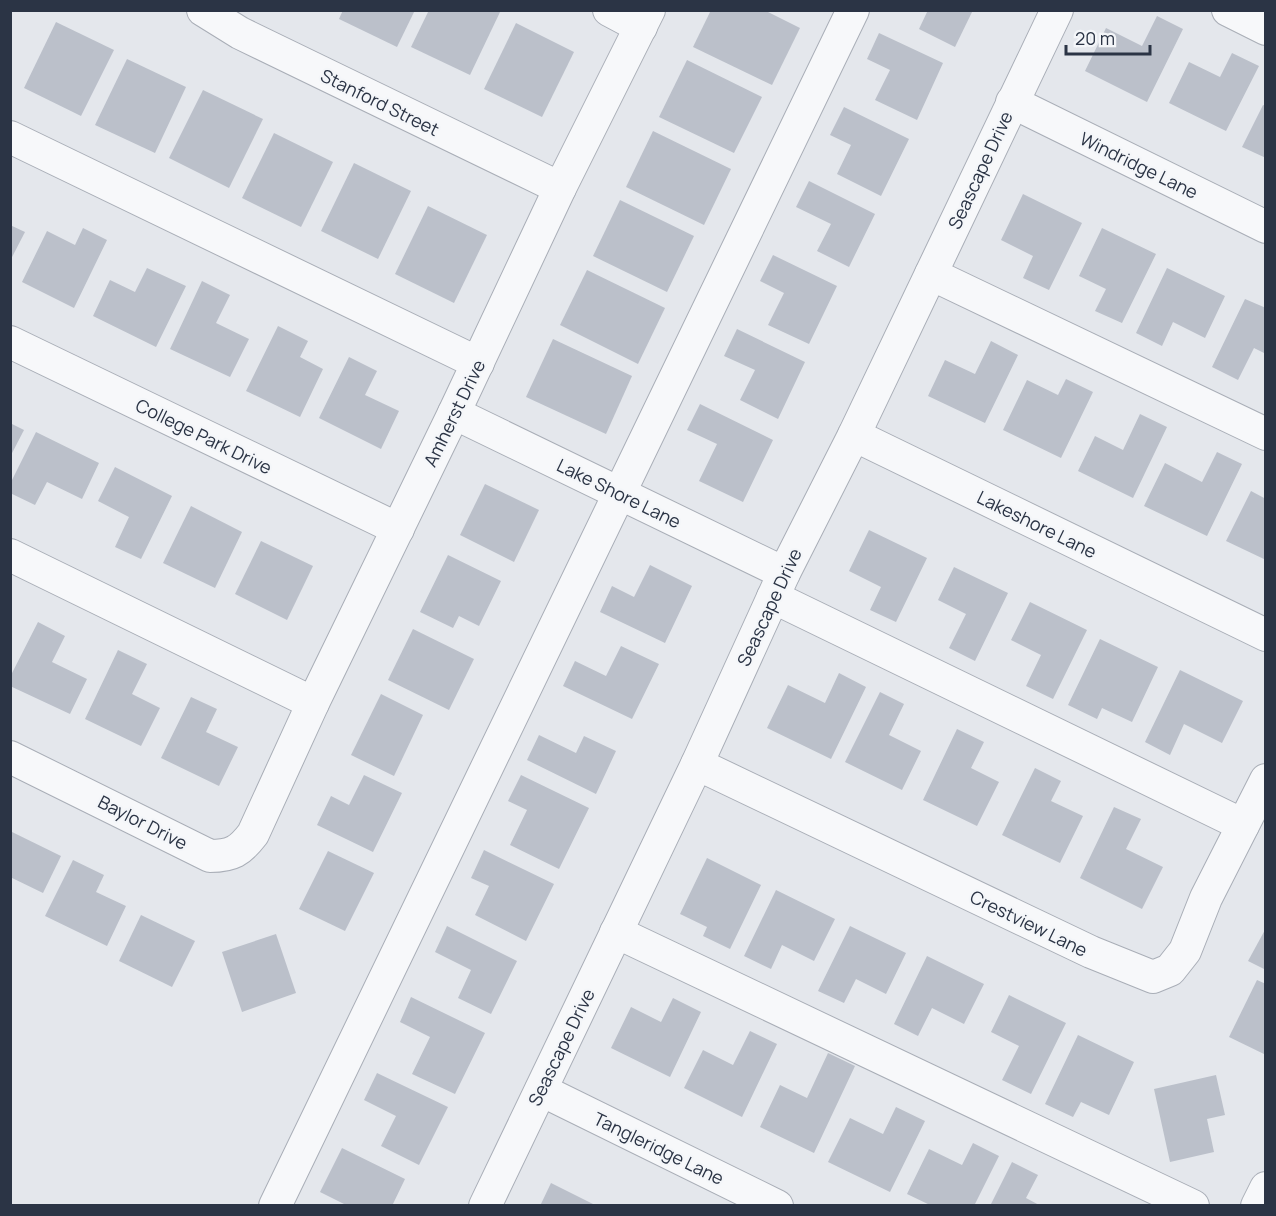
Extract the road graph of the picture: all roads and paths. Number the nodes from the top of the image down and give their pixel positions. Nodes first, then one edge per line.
1 (203, 10) edge
2 (609, 10) edge
3 (853, 10) edge
4 (1057, 10) edge
5 (645, 19) edge
6 (1012, 102) junction
7 (10, 137) edge
8 (560, 188) junction
9 (1266, 227) edge
10 (931, 274) junction
11 (10, 342) edge
12 (478, 363) junction
13 (454, 414) junction
14 (1266, 434) edge
15 (854, 435) junction
16 (620, 494) junction
17 (398, 529) junction
18 (10, 555) edge
19 (778, 585) junction
20 (1266, 635) edge
21 (313, 703) junction
22 (10, 757) edge
23 (697, 764) junction
24 (1266, 780) edge
25 (260, 816) joint
26 (1243, 825) junction
27 (616, 932) junction
28 (541, 1090) junction
29 (1266, 1188) edge
30 (275, 1206) edge
31 (484, 1206) edge
32 (777, 1206) edge
33 (1193, 1206) edge
34 (1257, 1206) edge

1 - 8 street, Stanford Street
2 - 5 street
3 - 16 street
4 - 6 street, Seascape Drive
5 - 8 street, Amherst Drive
6 - 9 street, Windridge Lane
6 - 10 street, Seascape Drive
7 - 12 street
8 - 12 street, Amherst Drive
10 - 14 street
10 - 15 street, Seascape Drive
11 - 17 street, College Park Drive
12 - 13 street, Amherst Drive
13 - 16 street, Lake Shore Lane
13 - 17 street, Amherst Drive
15 - 19 street, Seascape Drive
15 - 20 street, Lakeshore Lane
16 - 19 street, Lake Shore Lane
16 - 30 street
17 - 21 street, Amherst Drive
18 - 21 street
19 - 23 street, Seascape Drive
19 - 26 street, Lake Shore Lane
21 - 25 street, Amherst Drive
22 - 25 street, Baylor Drive
23 - 26 street, Crestview Lane
23 - 27 street, Seascape Drive
24 - 26 street, Crestview Lane
27 - 28 street, Seascape Drive
27 - 33 street
28 - 31 street, Seascape Drive
28 - 32 street, Tangleridge Lane
29 - 34 street

